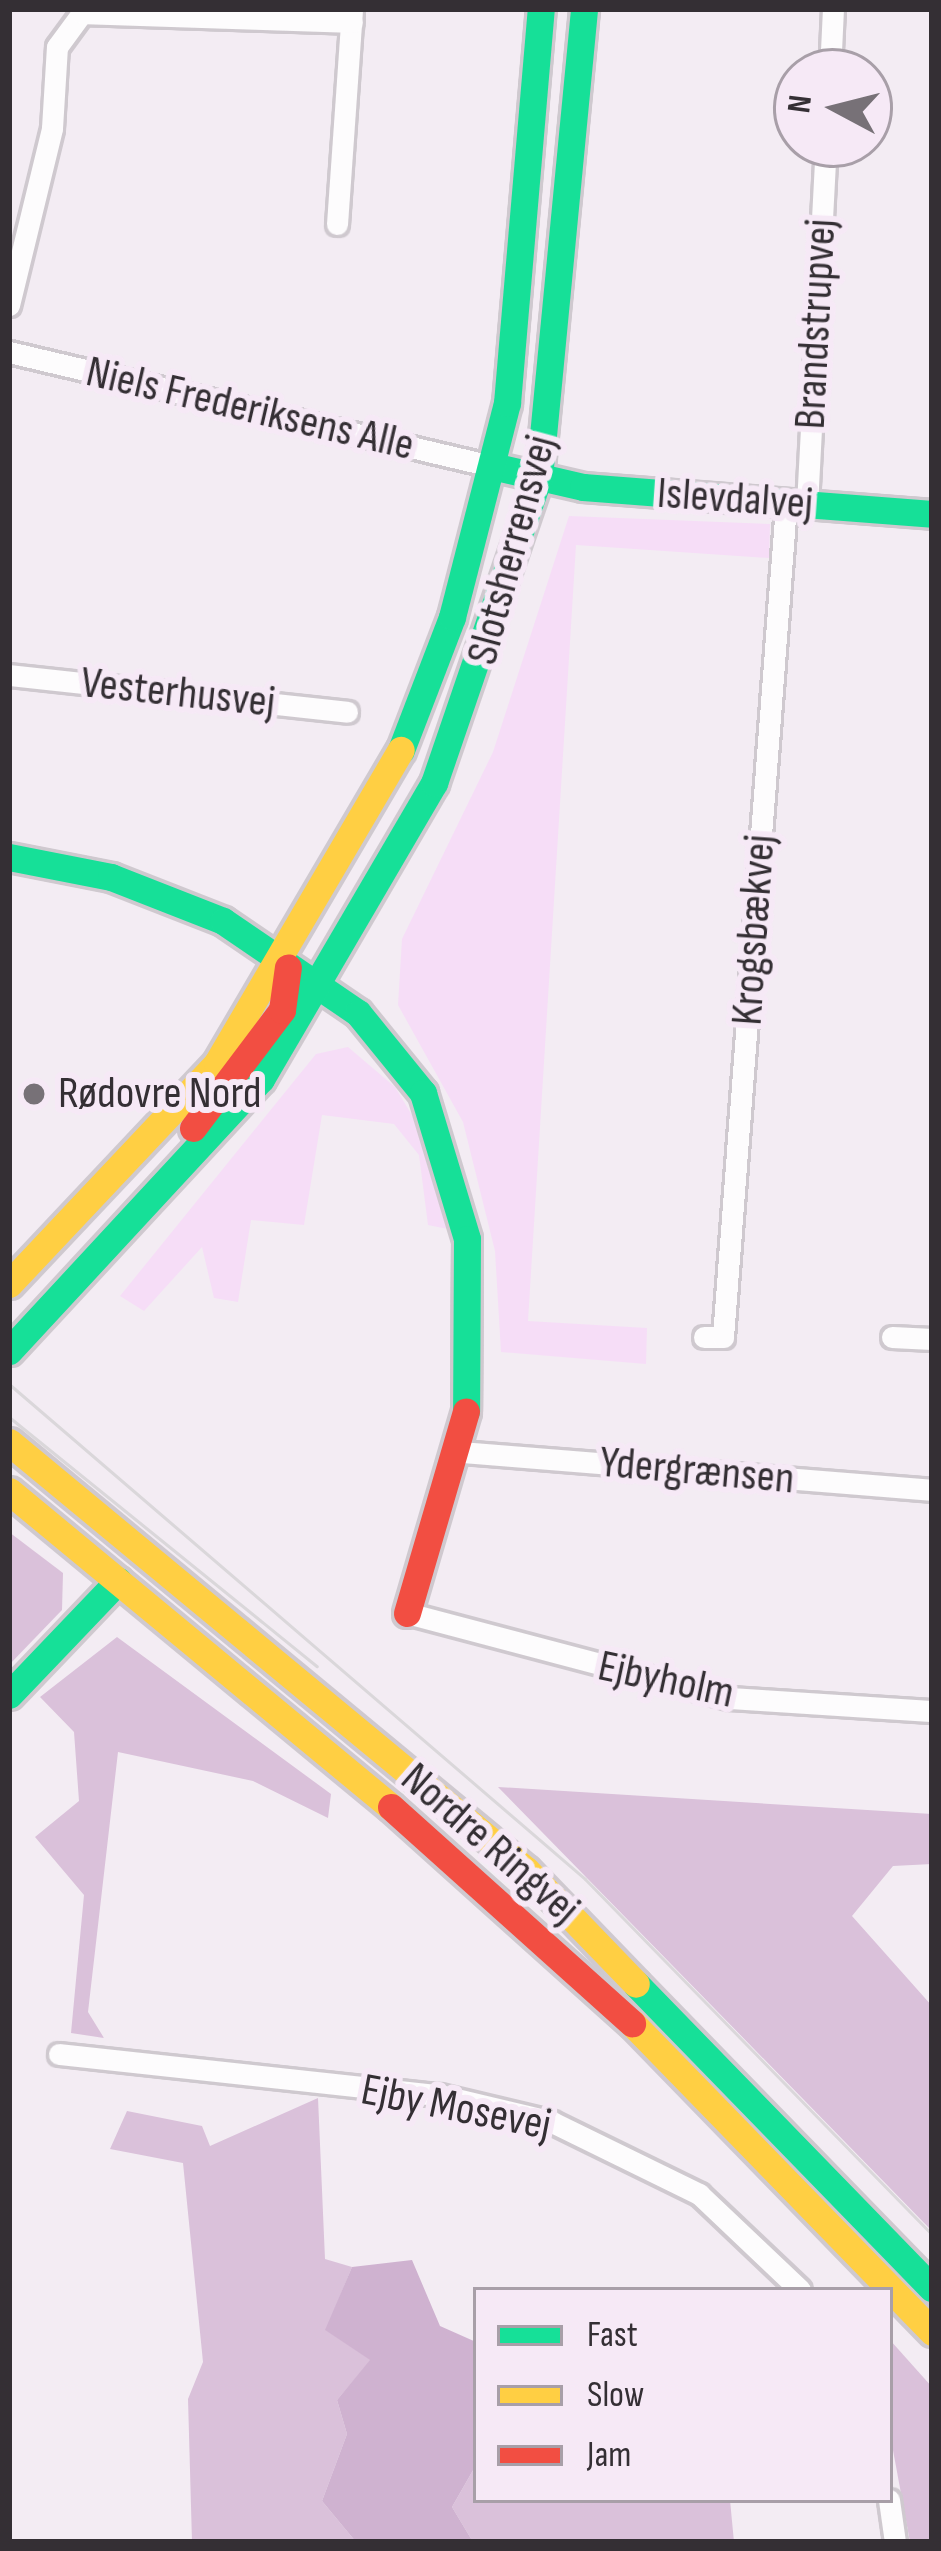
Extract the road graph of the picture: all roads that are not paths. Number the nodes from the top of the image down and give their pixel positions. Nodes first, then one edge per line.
1 (541, 9) edge
2 (584, 9) edge
3 (833, 9) edge
4 (352, 16) edge
5 (831, 48) edge
6 (824, 168) edge
7 (337, 224) dead end
8 (9, 305) edge
9 (9, 352) edge
10 (492, 466) junction
11 (539, 478) junction
12 (796, 504) junction
13 (932, 514) edge
14 (9, 675) edge
15 (419, 704) junction
16 (347, 712) dead end
17 (9, 857) edge
18 (288, 962) junction
19 (325, 986) junction
20 (9, 1284) edge
21 (58, 1304) junction
22 (892, 1336) dead end
23 (704, 1337) dead end
24 (932, 1339) edge
25 (14, 1347) edge
26 (9, 1442) edge
27 (461, 1452) junction
28 (932, 1490) edge
29 (9, 1491) edge
30 (118, 1581) junction
31 (406, 1613) joint
32 (9, 1695) edge
33 (932, 1711) edge
34 (59, 2054) dead end
35 (797, 2287) edge
36 (890, 2287) edge
37 (932, 2288) edge
38 (893, 2291) edge
39 (932, 2332) edge
40 (889, 2503) edge
41 (895, 2542) edge

1 - 10 street, Slotsherrensvej
2 - 11 street, Slotsherrensvej
3 - 5 street
4 - 7 street
4 - 8 street
6 - 12 street, Brandstrupvej
9 - 10 street, Niels Frederiksens Alle
10 - 11 street, Islevdalvej
10 - 15 street, Slotsherrensvej
11 - 12 street, Islevdalvej
11 - 19 street, Slotsherrensvej
12 - 13 street, Islevdalvej
12 - 23 street, Krogsbækvej
14 - 16 street, Vesterhusvej
15 - 18 street, Slotsherrensvej
15 - 19 street, Slotsherrensvej
17 - 18 street
18 - 19 street
18 - 20 street, Slotsherrensvej
18 - 21 street, Slotsherrensvej
19 - 21 street, Slotsherrensvej
19 - 27 street
21 - 25 street, Slotsherrensvej
22 - 24 street
26 - 37 street, Nordre Ringvej
27 - 28 street, Ydergrænsen
27 - 31 street
29 - 30 street, Nordre Ringvej
30 - 32 street
30 - 36 street, Nordre Ringvej
31 - 33 street, Ejbyholm
34 - 35 street, Ejby Mosevej
38 - 39 street, Nordre Ringvej
40 - 41 street

